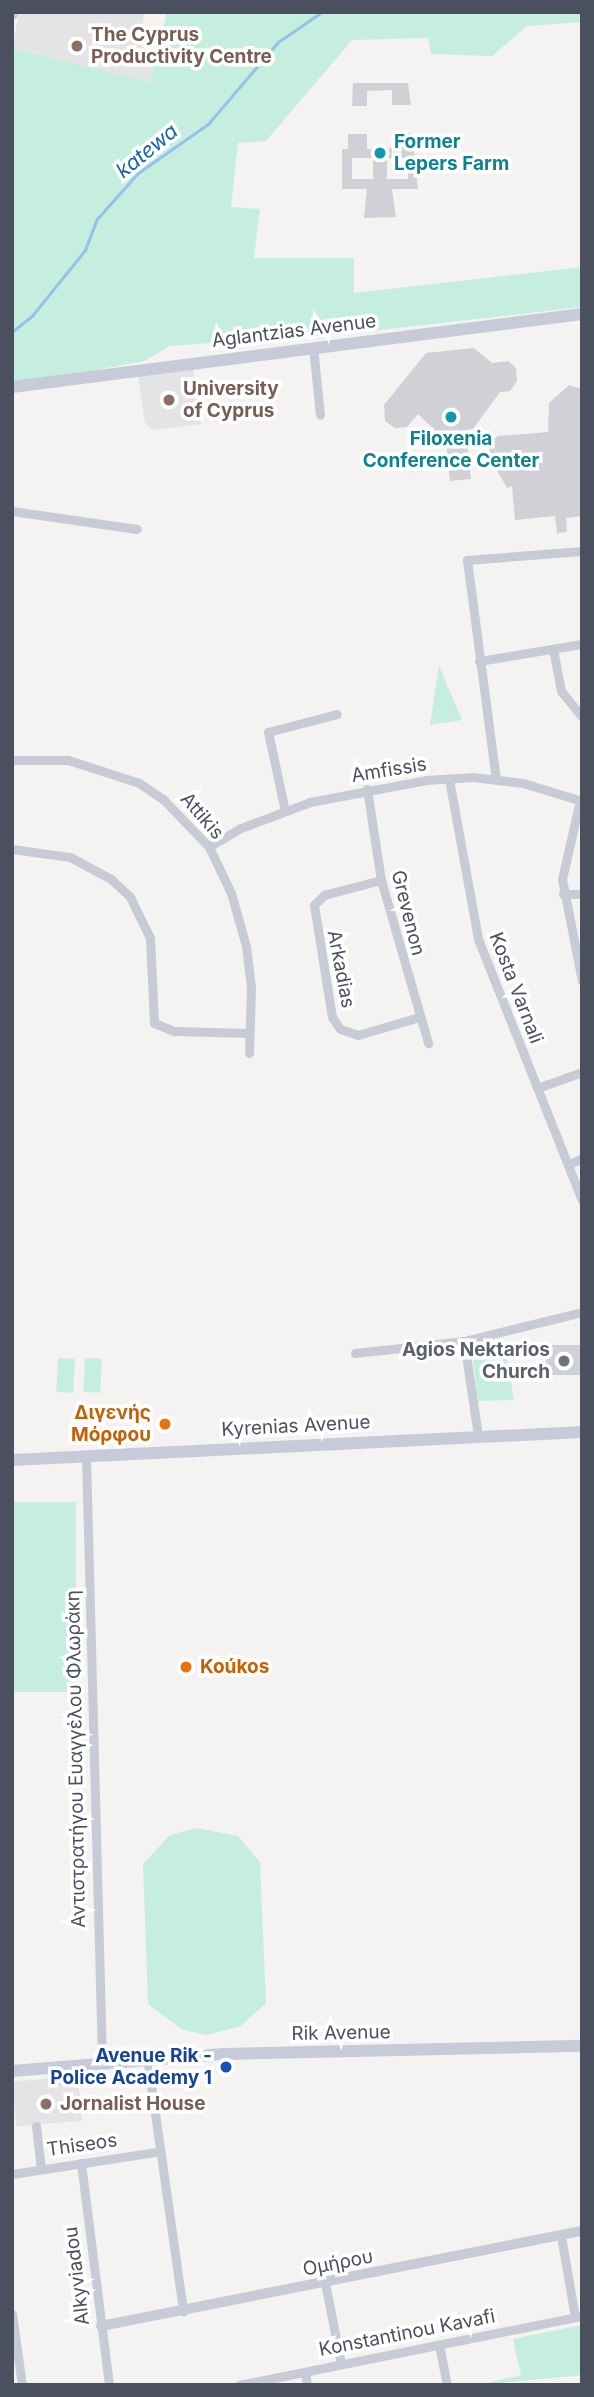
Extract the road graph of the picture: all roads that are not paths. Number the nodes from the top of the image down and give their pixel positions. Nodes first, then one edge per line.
1 (582, 314) edge
2 (313, 347) junction
3 (12, 387) edge
4 (320, 415) dead end
5 (12, 512) edge
6 (137, 529) dead end
7 (582, 551) edge
8 (582, 644) edge
9 (553, 649) junction
10 (479, 661) junction
11 (337, 714) dead end
12 (582, 717) edge
13 (12, 760) edge
14 (449, 779) junction
15 (496, 780) junction
16 (367, 789) junction
17 (581, 801) edge
18 (285, 811) junction
19 (209, 847) junction
20 (12, 849) edge
21 (381, 880) junction
22 (564, 894) junction
23 (582, 894) edge
24 (582, 982) edge
25 (419, 1017) junction
26 (249, 1033) junction
27 (428, 1043) dead end
28 (248, 1053) dead end
29 (582, 1072) edge
30 (537, 1088) junction
31 (582, 1158) edge
32 (568, 1165) junction
33 (582, 1200) edge
34 (582, 1312) edge
35 (464, 1341) junction
36 (355, 1353) dead end
37 (582, 1432) edge
38 (478, 1436) junction
39 (86, 1457) junction
40 (12, 1460) edge
41 (582, 2046) edge
42 (147, 2057) junction
43 (102, 2060) junction
44 (12, 2062) edge
45 (12, 2071) edge
46 (36, 2126) dead end
47 (156, 2152) junction
48 (81, 2163) junction
49 (41, 2169) junction
50 (12, 2174) edge
51 (582, 2231) edge
52 (561, 2236) junction
53 (325, 2283) junction
54 (183, 2311) junction
55 (12, 2314) edge
56 (578, 2316) edge
57 (101, 2326) junction
58 (439, 2345) junction
59 (341, 2364) junction
60 (305, 2372) junction
61 (22, 2385) edge
62 (109, 2385) edge
63 (239, 2385) edge
64 (307, 2385) edge
65 (447, 2385) edge

1 - 2 main road, Aglantzias Avenue
2 - 3 main road, Aglantzias Avenue
2 - 4 street
5 - 6 street
7 - 10 street
8 - 9 street
9 - 10 street
9 - 12 street
10 - 15 street
11 - 18 street
13 - 19 street, Attikis
14 - 15 street, Amfissis
14 - 16 street, Amfissis
14 - 30 street, Kosta Varnali
15 - 17 street, Amfissis
16 - 18 street, Amfissis
16 - 21 street, Grevenon
17 - 22 street
18 - 19 street, Amfissis
19 - 26 street, Attikis
20 - 26 street
21 - 25 street, Grevenon
21 - 25 street, Arkadias
22 - 23 street
22 - 24 street
25 - 27 street, Grevenon
26 - 28 street, Attikis
29 - 30 street
30 - 32 street, Kosta Varnali
31 - 32 street
32 - 33 street, Kosta Varnali
34 - 35 street
35 - 36 street
35 - 38 street
37 - 38 main road, Kyrenias Avenue
38 - 39 main road, Kyrenias Avenue
39 - 40 main road, Kyrenias Avenue
39 - 43 street, Αντιστρατήγου Ευαγγέλου Φλωράκη
41 - 42 main road, Rik Avenue
42 - 43 main road, Rik Avenue
42 - 47 street
43 - 44 main road, Rik Avenue
43 - 45 main road, Rik Avenue
46 - 49 street
47 - 48 street, Thiseos
47 - 54 street
48 - 49 street, Thiseos
48 - 57 street, Alkyviadou
49 - 50 street, Thiseos
51 - 52 street, Ομήρου
52 - 53 street, Ομήρου
52 - 56 street
53 - 54 street, Ομήρου
53 - 59 street
54 - 57 street, Ομήρου
55 - 61 street
56 - 58 street, Konstantinou Kavafi
57 - 62 street, Alkyviadou
58 - 59 street, Konstantinou Kavafi
58 - 65 street
59 - 60 street, Konstantinou Kavafi
60 - 63 street, Konstantinou Kavafi
60 - 64 street

